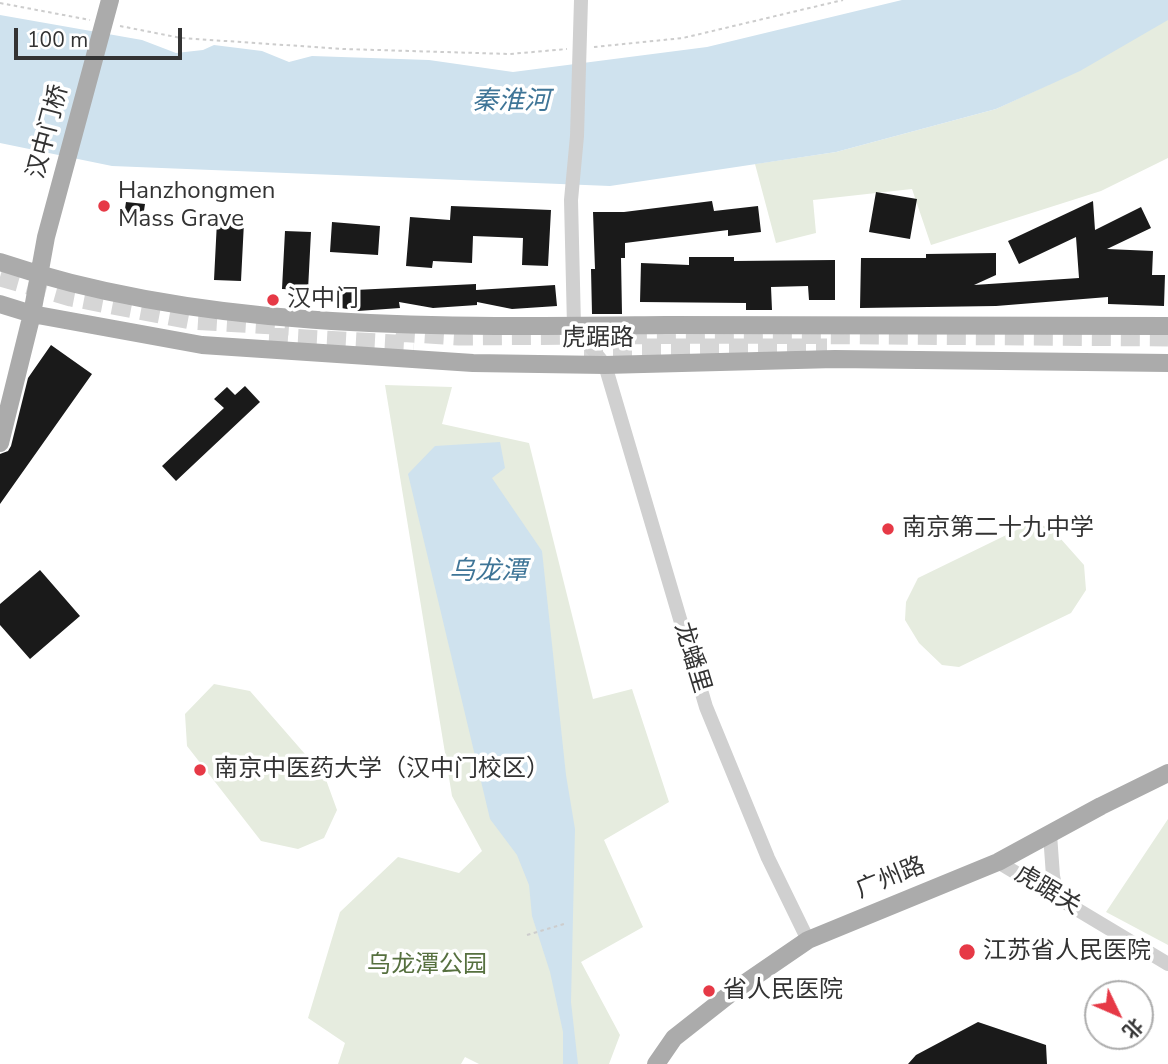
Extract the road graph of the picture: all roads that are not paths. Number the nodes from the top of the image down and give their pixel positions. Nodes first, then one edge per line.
1 (110, 0) edge
2 (581, 0) edge
3 (0, 262) edge
4 (38, 275) junction
5 (0, 304) edge
6 (32, 314) junction
7 (574, 326) junction
8 (1168, 326) edge
9 (1168, 363) edge
10 (605, 365) junction
11 (0, 443) edge
12 (1168, 773) edge
13 (1050, 834) junction
14 (998, 862) junction
15 (1058, 898) junction
16 (808, 940) junction
17 (1168, 964) edge
18 (656, 1064) edge

1 - 4 main road, 汉中门桥
2 - 7 street
3 - 4 main road, 虎踞路
4 - 6 main road, 汉中门桥
4 - 7 main road, 虎踞路
5 - 6 main road, 虎踞路
6 - 10 main road, 虎踞路
6 - 11 main road, 汉中门桥
7 - 8 main road, 虎踞路
7 - 10 street
9 - 10 main road, 虎踞路
10 - 16 street, 龙蟠里
12 - 13 main road, 广州路
13 - 14 main road, 广州路
13 - 15 street
14 - 15 street, 虎踞关
14 - 16 main road, 广州路
15 - 17 street, 虎踞关
16 - 18 main road, 广州路

